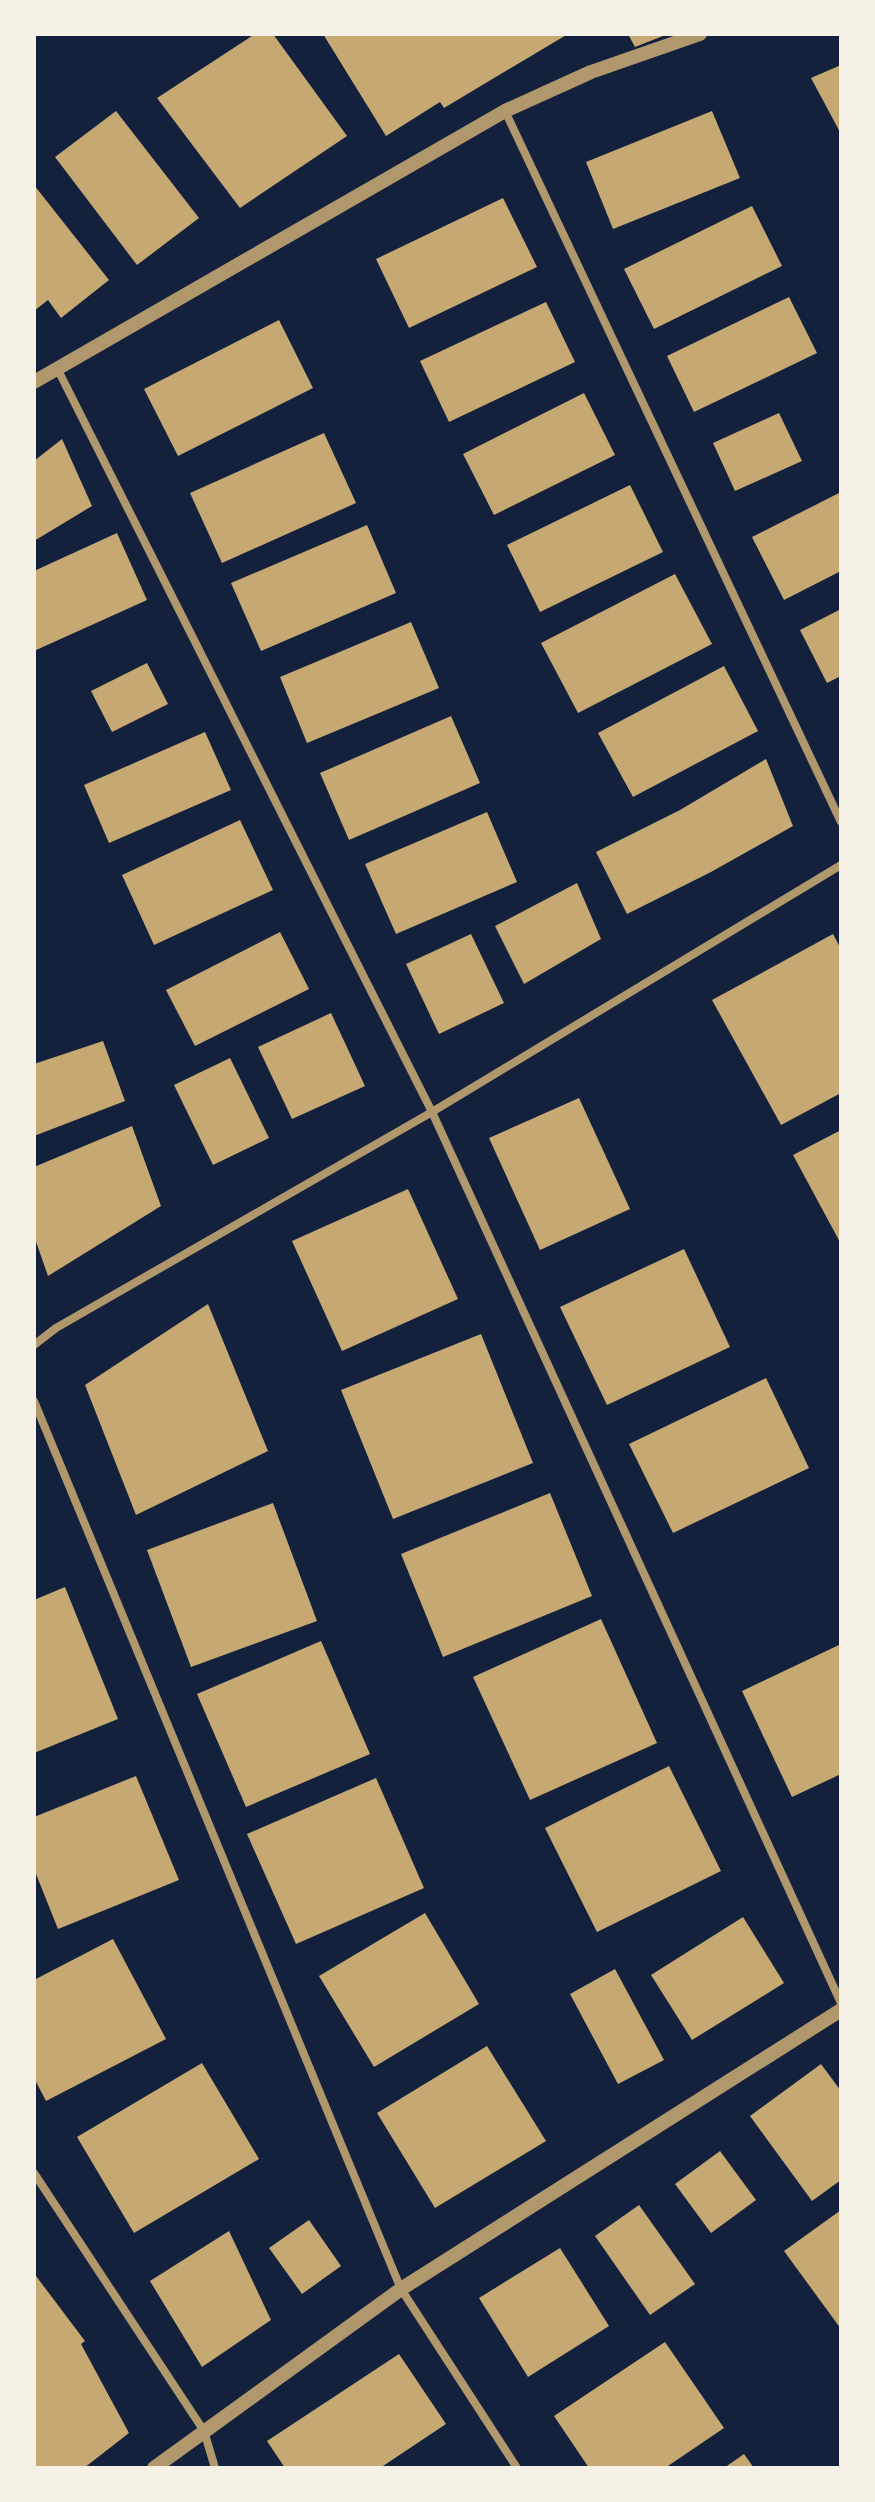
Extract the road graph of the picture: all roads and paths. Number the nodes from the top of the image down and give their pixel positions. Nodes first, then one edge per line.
1 (700, 34) edge
2 (505, 111) junction
3 (58, 370) junction
4 (34, 382) edge
5 (841, 822) edge
6 (841, 865) edge
7 (432, 1112) junction
8 (34, 1345) edge
9 (34, 1401) edge
10 (841, 2003) edge
11 (841, 2010) edge
12 (34, 2173) edge
13 (401, 2289) junction
14 (204, 2431) junction
15 (154, 2468) edge
16 (215, 2468) edge
17 (517, 2468) edge

1 - 2 street
2 - 3 street
2 - 5 street
3 - 4 street
3 - 7 street
6 - 7 street
7 - 8 street
7 - 10 street
9 - 13 street
11 - 13 street
12 - 14 street
13 - 14 street
13 - 17 street
14 - 15 street
14 - 16 street

